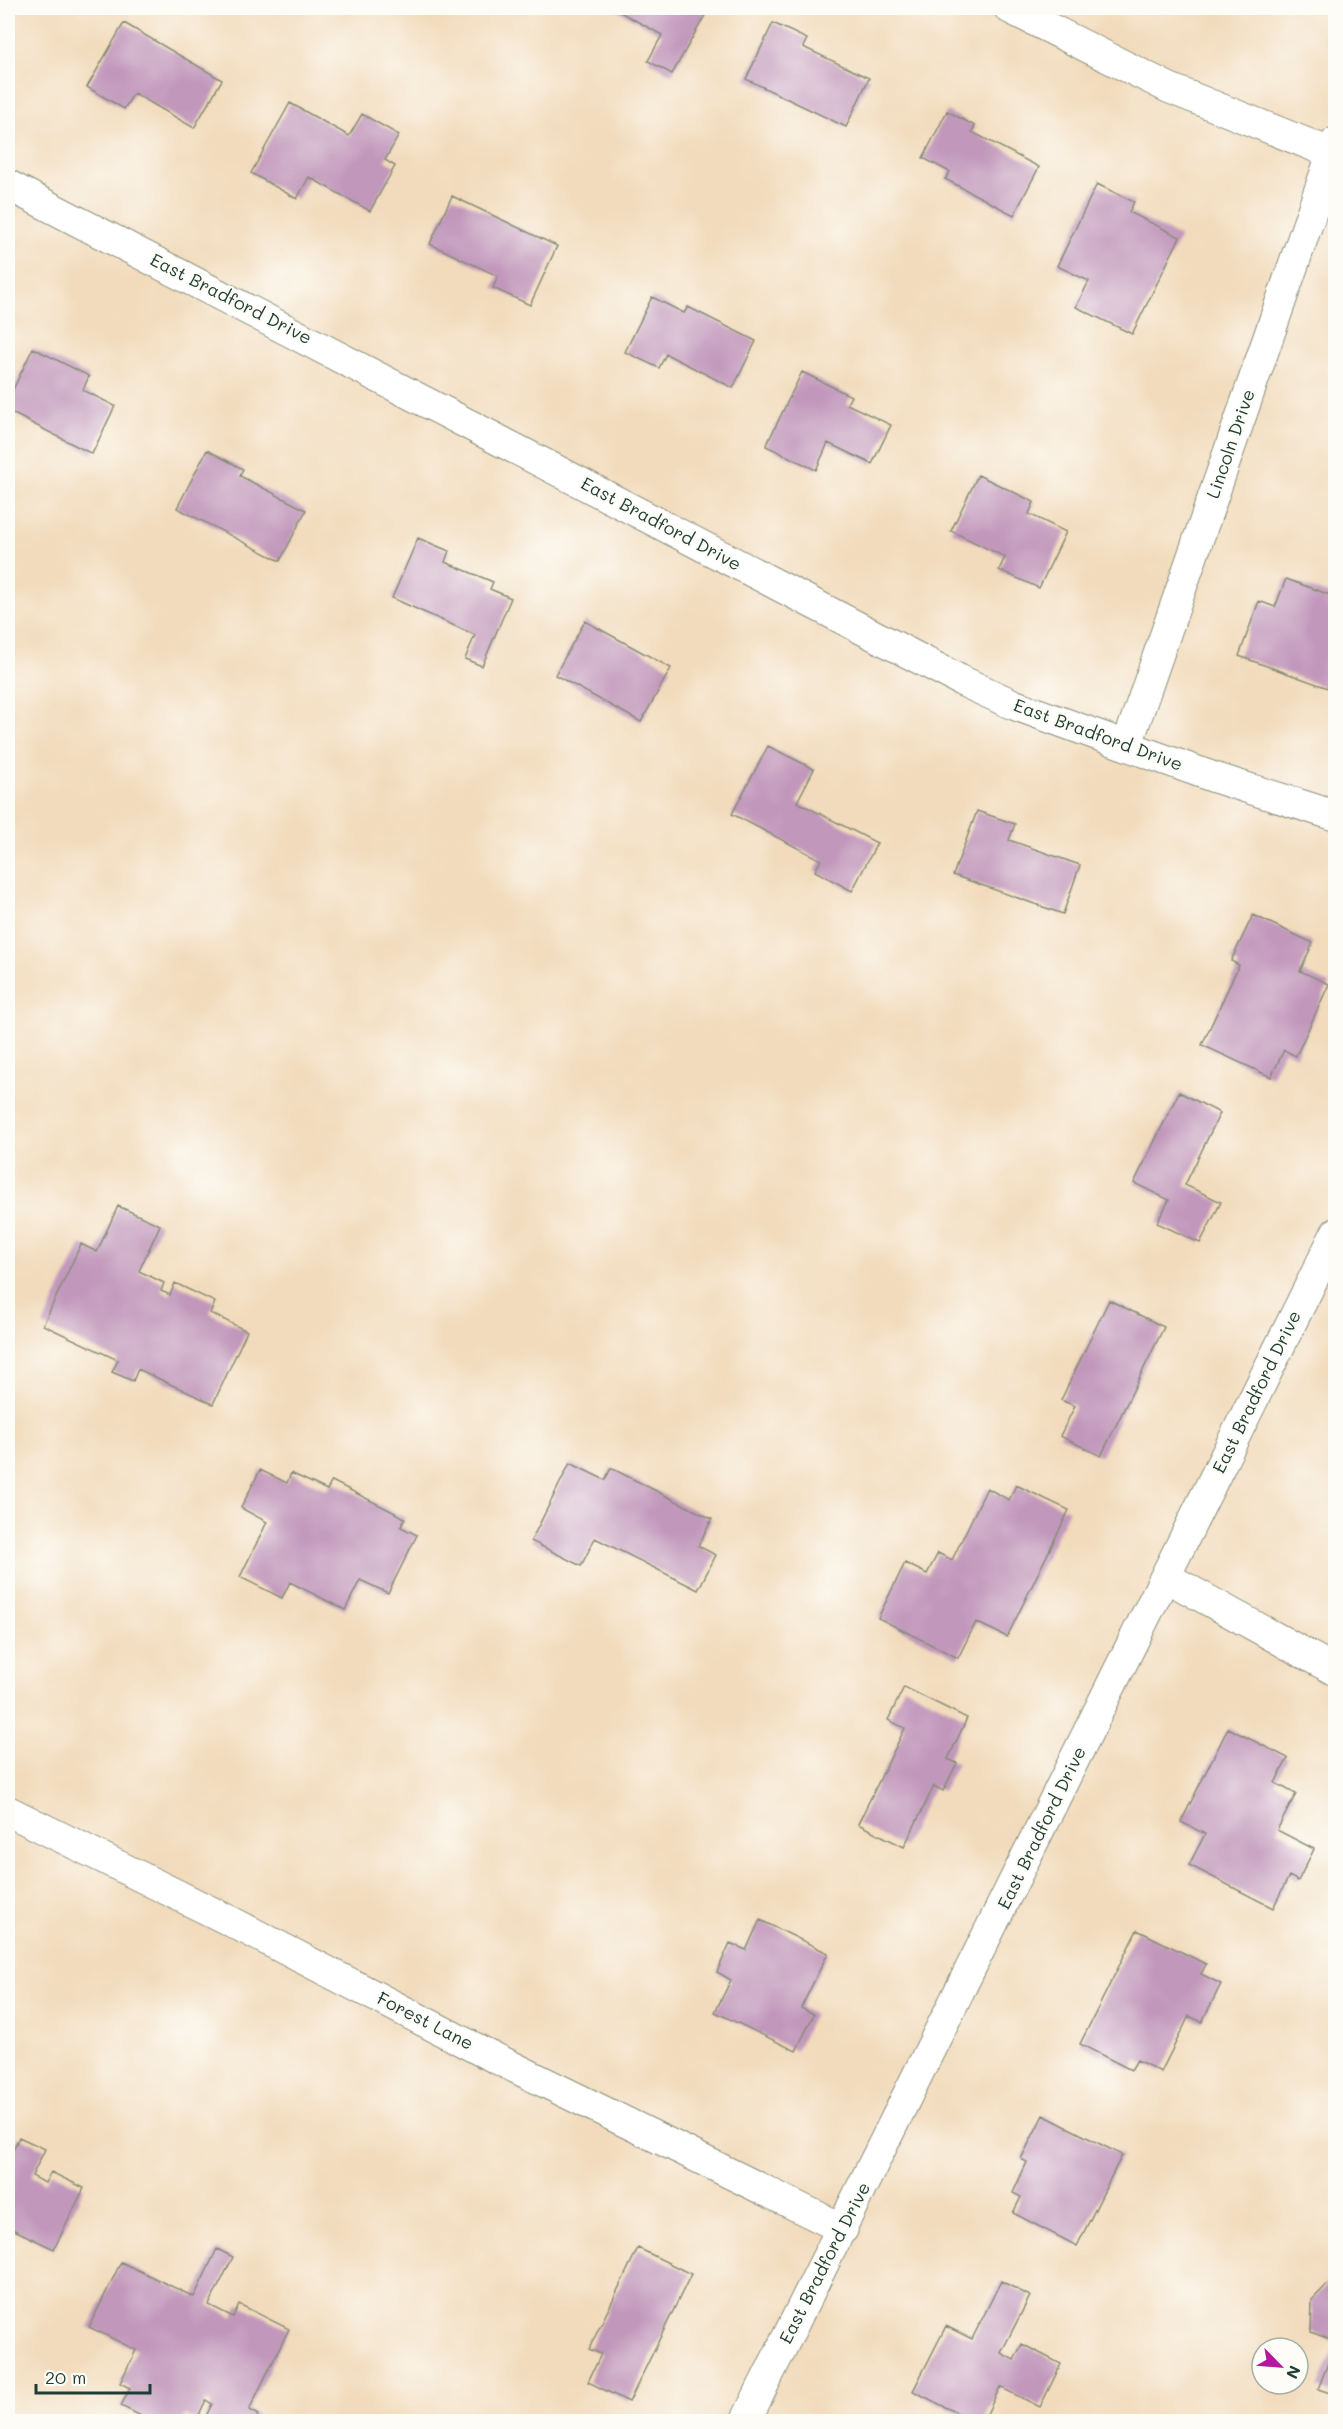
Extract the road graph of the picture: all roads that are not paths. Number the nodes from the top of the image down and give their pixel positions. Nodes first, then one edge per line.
1 (1009, 8) edge
2 (1334, 150) edge
3 (8, 185) edge
4 (1127, 745) junction
5 (1335, 816) edge
6 (1335, 1233) edge
7 (1166, 1577) junction
8 (1335, 1671) edge
9 (8, 1811) edge
10 (843, 2229) junction
11 (745, 2421) edge

1 - 2 street
2 - 4 street, Lincoln Drive
3 - 4 street, East Bradford Drive
4 - 5 street, East Bradford Drive
6 - 7 street, East Bradford Drive
7 - 8 street
7 - 10 street, East Bradford Drive
9 - 10 street, Forest Lane
10 - 11 street, East Bradford Drive

